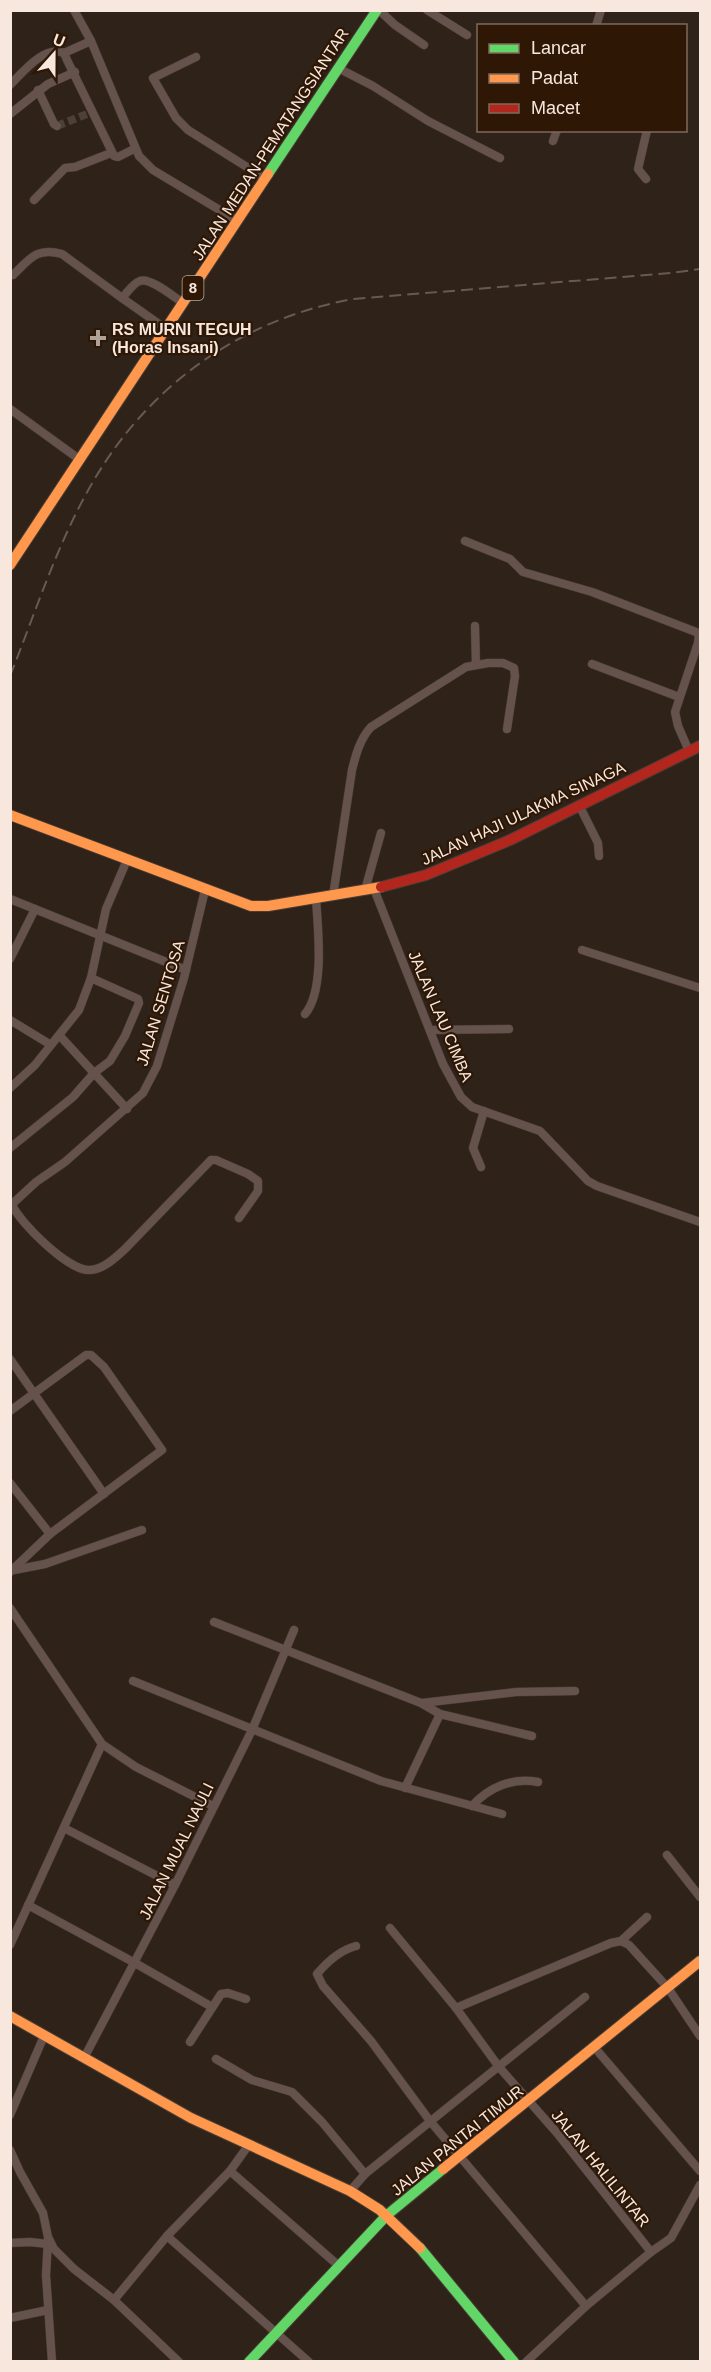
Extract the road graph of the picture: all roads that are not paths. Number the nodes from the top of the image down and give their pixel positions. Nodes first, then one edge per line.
1 (74, 10) edge
2 (378, 10) edge
3 (427, 10) edge
4 (467, 35) dead end
5 (90, 41) junction
6 (424, 45) dead end
7 (64, 53) junction
8 (196, 57) dead end
9 (338, 68) junction
10 (75, 72) junction
11 (10, 85) edge
12 (38, 90) junction
13 (10, 114) edge
14 (57, 126) dead end
15 (556, 132) edge
16 (647, 132) edge
17 (553, 141) dead end
18 (134, 149) junction
19 (111, 153) junction
20 (500, 158) dead end
21 (266, 179) junction
22 (646, 179) dead end
23 (34, 201) dead end
24 (238, 221) junction
25 (13, 275) dead end
26 (122, 298) junction
27 (183, 303) junction
28 (166, 329) junction
29 (10, 409) edge
30 (79, 459) junction
31 (465, 541) dead end
32 (10, 565) edge
33 (475, 626) dead end
34 (476, 664) junction
35 (592, 664) dead end
36 (679, 697) junction
37 (507, 729) dead end
38 (700, 746) edge
39 (689, 751) junction
40 (579, 805) junction
41 (10, 815) edge
42 (381, 833) dead end
43 (598, 856) dead end
44 (127, 860) junction
45 (369, 889) junction
46 (205, 890) junction
47 (333, 896) junction
48 (10, 899) edge
49 (316, 899) junction
50 (35, 909) junction
51 (100, 935) junction
52 (582, 950) dead end
53 (10, 959) edge
54 (186, 970) junction
55 (91, 978) junction
56 (700, 988) edge
57 (305, 1014) dead end
58 (10, 1020) edge
59 (508, 1029) dead end
60 (430, 1030) junction
61 (60, 1036) junction
62 (51, 1045) junction
63 (94, 1073) junction
64 (10, 1088) edge
65 (127, 1108) junction
66 (484, 1112) junction
67 (10, 1148) edge
68 (482, 1167) dead end
69 (11, 1206) edge
70 (239, 1218) dead end
71 (700, 1222) edge
72 (10, 1359) edge
73 (33, 1394) junction
74 (10, 1411) edge
75 (10, 1483) edge
76 (104, 1494) junction
77 (142, 1530) dead end
78 (50, 1534) junction
79 (12, 1571) edge
80 (10, 1608) edge
81 (214, 1622) dead end
82 (294, 1630) dead end
83 (285, 1651) junction
84 (133, 1681) dead end
85 (575, 1690) dead end
86 (421, 1703) junction
87 (440, 1714) junction
88 (252, 1730) junction
89 (532, 1736) dead end
90 (102, 1744) junction
91 (538, 1782) dead end
92 (405, 1788) junction
93 (213, 1806) junction
94 (472, 1806) junction
95 (502, 1814) dead end
96 (64, 1828) junction
97 (667, 1855) dead end
98 (175, 1885) junction
99 (700, 1897) edge
100 (28, 1905) junction
101 (647, 1917) dead end
102 (390, 1928) dead end
103 (621, 1941) junction
104 (10, 1945) edge
105 (356, 1946) dead end
106 (700, 1961) edge
107 (135, 1963) junction
108 (668, 1988) junction
109 (585, 1997) dead end
110 (246, 1999) dead end
111 (212, 2007) junction
112 (456, 2008) junction
113 (10, 2016) edge
114 (44, 2036) junction
115 (700, 2036) edge
116 (190, 2043) dead end
117 (595, 2048) junction
118 (84, 2058) junction
119 (216, 2059) dead end
120 (499, 2067) junction
121 (529, 2101) junction
122 (11, 2114) edge
123 (430, 2121) junction
124 (248, 2146) junction
125 (10, 2150) edge
126 (461, 2155) junction
127 (230, 2170) junction
128 (700, 2171) edge
129 (365, 2174) junction
130 (700, 2185) edge
131 (350, 2191) junction
132 (387, 2216) junction
133 (167, 2236) junction
134 (48, 2241) junction
135 (10, 2243) edge
136 (651, 2252) junction
137 (339, 2266) junction
138 (114, 2300) junction
139 (586, 2306) junction
140 (48, 2310) junction
141 (10, 2318) edge
142 (277, 2332) junction
143 (52, 2361) edge
144 (179, 2361) edge
145 (249, 2361) edge
146 (309, 2361) edge
147 (514, 2361) edge
148 (526, 2361) edge

1 - 5 street
2 - 6 street
2 - 9 main road, JALAN MEDAN-PEMATANGSIANTAR / 8
3 - 4 street
5 - 7 street
5 - 18 street
7 - 10 street
7 - 11 street
8 - 21 street
9 - 20 street
9 - 21 main road, JALAN MEDAN-PEMATANGSIANTAR / 8
10 - 12 street
10 - 19 street
12 - 13 street
12 - 14 street
15 - 17 street
16 - 22 street
18 - 19 street
18 - 24 street
19 - 23 street
21 - 24 main road, JALAN MEDAN-PEMATANGSIANTAR / 8
24 - 27 main road, JALAN MEDAN-PEMATANGSIANTAR / 8
25 - 26 street
26 - 27 street
26 - 28 street
27 - 28 main road, JALAN MEDAN-PEMATANGSIANTAR / 8
28 - 30 main road, JALAN MEDAN-PEMATANGSIANTAR / 8
29 - 30 street
30 - 32 main road, JALAN MEDAN-PEMATANGSIANTAR / 8
31 - 36 street
33 - 34 street
34 - 37 street
34 - 47 street
35 - 36 street
36 - 39 street
38 - 39 main road, JALAN HAJI ULAKMA SINAGA
39 - 40 main road, JALAN HAJI ULAKMA SINAGA
40 - 43 street
40 - 45 main road, JALAN HAJI ULAKMA SINAGA
41 - 44 main road, JALAN HAJI ULAKMA SINAGA
42 - 45 street
44 - 46 main road, JALAN HAJI ULAKMA SINAGA
44 - 51 street
45 - 47 main road, JALAN HAJI ULAKMA SINAGA
45 - 60 street, JALAN LAU CIMBA
46 - 49 main road, JALAN HAJI ULAKMA SINAGA
46 - 54 street, JALAN SENTOSA
47 - 49 main road, JALAN HAJI ULAKMA SINAGA
48 - 50 street
49 - 57 street
50 - 51 street
50 - 53 street
51 - 54 street
51 - 55 street
52 - 56 street
54 - 65 street, JALAN SENTOSA
55 - 61 street
55 - 63 street
58 - 62 street
59 - 60 street
60 - 66 street, JALAN LAU CIMBA
61 - 62 street
61 - 63 street
62 - 64 street
63 - 65 street
63 - 67 street
65 - 69 street, JALAN SENTOSA
66 - 68 street
66 - 71 street, JALAN LAU CIMBA
69 - 70 street
72 - 73 street
73 - 74 street
73 - 76 street
73 - 76 street
75 - 78 street
76 - 78 street
77 - 79 street
78 - 79 street
80 - 90 street
81 - 83 street
82 - 83 street, JALAN MUAL NAULI
83 - 86 street
83 - 88 street, JALAN MUAL NAULI
84 - 88 street
85 - 86 street
86 - 87 street
87 - 89 street
87 - 92 street
88 - 92 street
88 - 93 street, JALAN MUAL NAULI
90 - 93 street
90 - 96 street
91 - 94 street
92 - 94 street
93 - 98 street, JALAN MUAL NAULI
94 - 95 street
96 - 98 street
96 - 100 street
97 - 99 street
98 - 107 street, JALAN MUAL NAULI
100 - 104 street
100 - 107 street
101 - 103 street
102 - 112 street, JALAN HALILINTAR
103 - 108 street
103 - 112 street
105 - 123 street
106 - 108 main road, JALAN PANTAI TIMUR
107 - 111 street
107 - 118 street, JALAN MUAL NAULI
108 - 115 street
108 - 117 main road, JALAN PANTAI TIMUR
109 - 120 street
110 - 111 street
111 - 116 street
112 - 120 street, JALAN HALILINTAR
113 - 114 main road
114 - 118 main road
114 - 122 street
117 - 121 main road, JALAN PANTAI TIMUR
117 - 128 street
118 - 124 main road
119 - 129 street
120 - 121 street, JALAN HALILINTAR
120 - 123 street
121 - 126 main road, JALAN PANTAI TIMUR
121 - 136 street, JALAN HALILINTAR
123 - 126 street
123 - 129 street
124 - 127 street
124 - 131 main road
125 - 134 street
126 - 132 main road, JALAN PANTAI TIMUR
126 - 139 street
127 - 133 street
127 - 137 street
129 - 131 street
130 - 136 street
131 - 132 main road
132 - 137 main road, JALAN PANTAI TIMUR
132 - 147 main road
133 - 138 street
133 - 142 street
134 - 135 street
134 - 138 street
134 - 140 street
136 - 139 street
137 - 142 main road, JALAN PANTAI TIMUR
138 - 144 street
139 - 148 street
140 - 141 street
140 - 143 street
142 - 145 main road, JALAN PANTAI TIMUR
142 - 146 street

